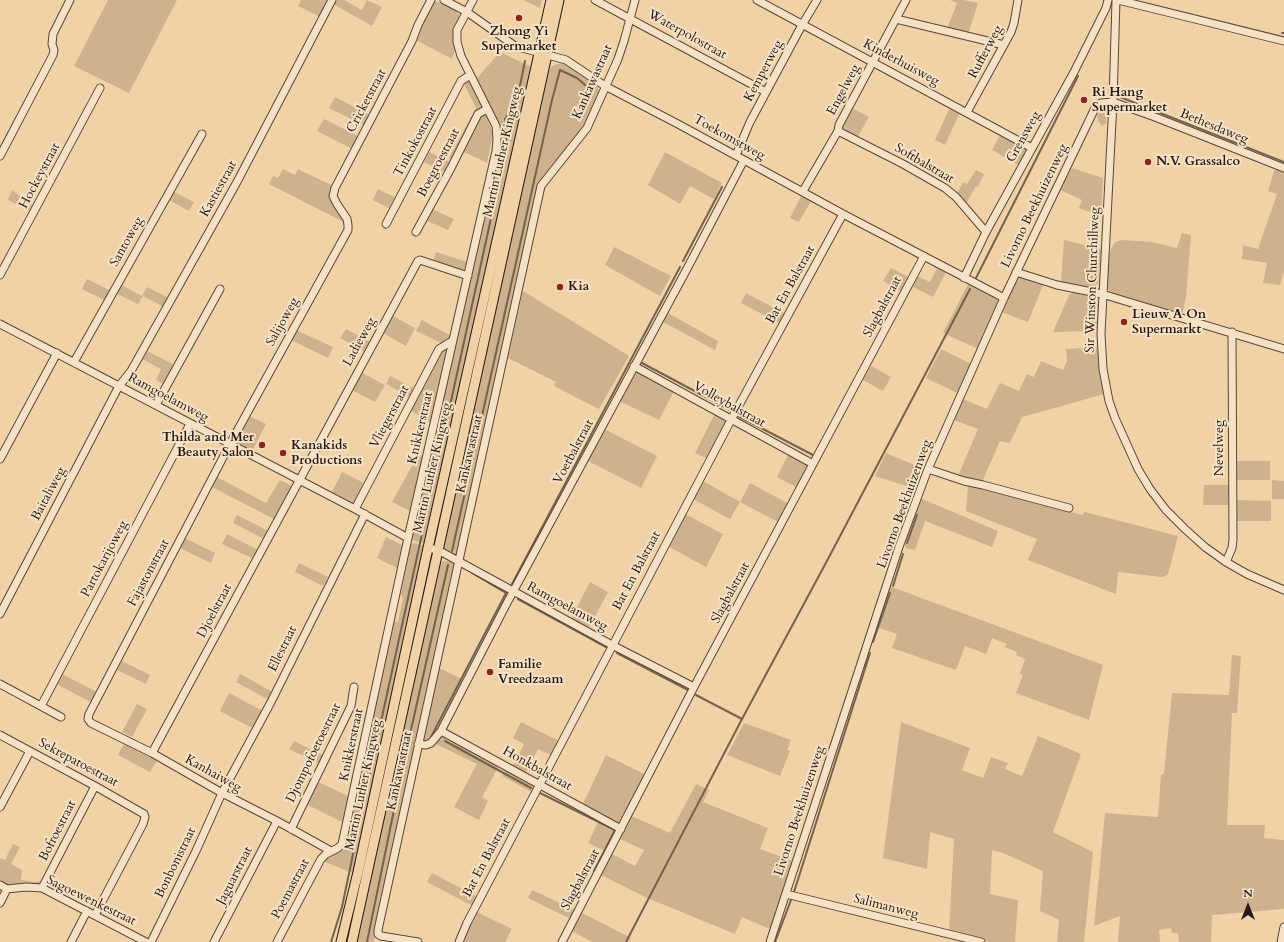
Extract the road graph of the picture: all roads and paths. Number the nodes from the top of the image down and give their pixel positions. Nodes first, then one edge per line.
1 (70, 0) edge
2 (332, 0) edge
3 (431, 0) edge
4 (444, 0) edge
5 (473, 0) edge
6 (551, 0) edge
7 (559, 0) edge
8 (595, 0) edge
9 (635, 0) edge
10 (757, 0) edge
11 (817, 0) edge
12 (906, 0) edge
13 (1018, 0) edge
14 (1108, 0) edge
15 (1117, 0) edge
16 (1106, 8) junction
17 (467, 12) junction
18 (1114, 12) junction
19 (630, 18) junction
20 (896, 19) junction
21 (802, 25) junction
22 (1284, 41) edge
23 (1004, 45) junction
24 (543, 53) junction
25 (873, 61) junction
26 (470, 75) junction
27 (605, 86) junction
28 (100, 88) dead end
29 (766, 92) junction
30 (1112, 102) junction
31 (487, 109) junction
32 (967, 112) junction
33 (838, 131) junction
34 (202, 134) dead end
35 (1032, 148) junction
36 (736, 155) junction
37 (0, 156) edge
38 (744, 160) junction
39 (1284, 168) edge
40 (803, 192) junction
41 (342, 212) joint
42 (843, 214) junction
43 (386, 224) dead end
44 (416, 232) dead end
45 (986, 232) junction
46 (924, 256) junction
47 (1016, 272) junction
48 (0, 275) edge
49 (468, 276) junction
50 (964, 278) junction
51 (220, 288) dead end
52 (1102, 294) junction
53 (1004, 298) junction
54 (1, 327) edge
55 (1232, 332) junction
56 (452, 341) junction
57 (1284, 349) edge
58 (57, 353) junction
59 (74, 362) junction
60 (634, 366) junction
61 (119, 386) junction
62 (156, 405) junction
63 (731, 420) junction
64 (190, 424) junction
65 (230, 444) junction
66 (0, 459) edge
67 (813, 464) junction
68 (928, 469) junction
69 (299, 480) junction
70 (1069, 508) dead end
71 (355, 509) junction
72 (365, 514) junction
73 (408, 538) junction
74 (428, 548) junction
75 (438, 550) junction
76 (459, 562) junction
77 (1226, 562) junction
78 (1284, 590) edge
79 (513, 592) junction
80 (0, 614) edge
81 (612, 645) junction
82 (0, 684) edge
83 (354, 687) dead end
84 (694, 687) junction
85 (41, 706) junction
86 (89, 714) joint
87 (61, 717) dead end
88 (441, 731) junction
89 (0, 735) edge
90 (418, 744) junction
91 (30, 751) junction
92 (152, 753) junction
93 (540, 785) junction
94 (95, 786) junction
95 (222, 793) junction
96 (0, 807) edge
97 (277, 821) junction
98 (291, 829) junction
99 (621, 829) junction
100 (331, 851) junction
101 (3, 887) edge
102 (42, 888) junction
103 (786, 894) junction
104 (0, 903) edge
105 (87, 911) junction
106 (95, 915) junction
107 (1284, 927) edge
108 (71, 942) edge
109 (146, 942) edge
110 (214, 942) edge
111 (277, 942) edge
112 (342, 942) edge
113 (352, 942) edge
114 (414, 942) edge
115 (418, 942) edge
116 (459, 942) edge
117 (562, 942) edge
118 (770, 942) edge
119 (980, 942) edge
120 (1281, 942) edge

1 - 37 street
2 - 61 street, Kastiestraat
3 - 41 street, Cricketstraat
4 - 17 street, Toekomstweg
5 - 17 street, Knikkerstraat
6 - 24 main road, Martin Luther Kingweg
7 - 24 main road, Martin Luther Kingweg
8 - 19 street, Waterpolostraat
9 - 19 street, Kankawastraat
10 - 21 street, Kinderhuisweg
11 - 21 street, Kemperweg
12 - 20 street, Engelweg
13 - 23 street, Rufferweg
14 - 16 street, Grensweg
15 - 18 street, Sir Winston Churchillweg
15 - 22 street
16 - 18 street
16 - 35 street, Grensweg
17 - 24 street, Toekomstweg
17 - 26 street, Knikkerstraat
18 - 30 street, Sir Winston Churchillweg
19 - 27 street, Kankawastraat
19 - 29 street, Waterpolostraat
20 - 23 street
20 - 25 street, Engelweg
21 - 25 street, Kinderhuisweg
21 - 29 street, Kemperweg
23 - 32 street, Rufferweg
24 - 27 street, Toekomstweg
24 - 74 main road, Martin Luther Kingweg
24 - 75 main road, Martin Luther Kingweg
25 - 32 street, Kinderhuisweg
25 - 33 street, Engelweg
26 - 31 street, Knikkerstraat
26 - 43 street, Tinkokostraat
27 - 36 street, Toekomstweg
27 - 76 street, Kankawastraat
28 - 48 street, Hockeystraat
29 - 36 street, Kemperweg
30 - 39 street, Bethesdaweg
30 - 47 street, Livorno Beekhuizenweg
30 - 52 street, Sir Winston Churchillweg
31 - 44 street, Boegroestraat
31 - 49 street, Knikkerstraat
32 - 35 street, Kinderhuisweg
33 - 40 street, Engelweg
33 - 45 street, Softbalstraat
34 - 59 street, Santoweg
35 - 45 street, Grensweg
36 - 38 street, Toekomstweg
38 - 40 street, Toekomstweg
38 - 60 street, Voetbalstraat
40 - 42 street, Toekomstweg
41 - 65 street, Salijoweg
42 - 46 street, Toekomstweg
42 - 63 street, Bat En Balstraat
45 - 50 street, Grensweg
46 - 50 street, Toekomstweg
46 - 67 street, Slagbalstraat
47 - 52 street
47 - 53 street, Livorno Beekhuizenweg
49 - 56 street, Knikkerstraat
49 - 69 street, Ladieweg
50 - 53 street, Toekomstweg
51 - 62 street
52 - 55 street
52 - 77 street, Sir Winston Churchillweg
53 - 68 street, Livorno Beekhuizenweg
54 - 58 street, Ramgoelamweg
55 - 57 street
55 - 77 street, Nevelweg
56 - 71 street, Vliegerstraat
56 - 73 street, Knikkerstraat
58 - 59 street, Ramgoelamweg
58 - 66 street
59 - 61 street, Ramgoelamweg
60 - 63 street, Volleybalstraat
60 - 79 street, Voetbalstraat
61 - 62 street, Ramgoelamweg
61 - 80 street, Baitaliweg
62 - 64 street, Ramgoelamweg
63 - 67 street, Volleybalstraat
63 - 81 street, Bat En Balstraat
64 - 65 street, Ramgoelamweg
64 - 85 street, Partokarijoweg
65 - 69 street, Ramgoelamweg
65 - 86 street, Fajastonstraat
67 - 84 street, Slagbalstraat
68 - 70 street
68 - 103 street, Livorno Beekhuizenweg
69 - 71 street, Ramgoelamweg
69 - 92 street, Djoelstraat
71 - 72 street, Ramgoelamweg
72 - 73 street, Ramgoelamweg
72 - 95 street, Ellestraat
73 - 100 street, Knikkerstraat
74 - 75 street, Ramgoelamweg
74 - 112 main road, Martin Luther Kingweg
75 - 76 street, Ramgoelamweg
75 - 113 main road, Martin Luther Kingweg
76 - 79 street, Ramgoelamweg
76 - 90 street, Kankawastraat
77 - 78 street, Sir Winston Churchillweg
79 - 81 street, Ramgoelamweg
79 - 88 street, Voetbalstraat
81 - 84 street, Ramgoelamweg
81 - 93 street, Bat En Balstraat
82 - 85 street
83 - 98 street, Djompofoetoestraat
84 - 99 street, Slagbalstraat
85 - 87 street
86 - 92 street, Kanhaiweg
88 - 90 street, Voetbalstraat
88 - 93 street, Honkbalstraat
89 - 91 street, Sekrepatoestraat
90 - 114 street, Kankawastraat
91 - 94 street, Sekrepatoestraat
91 - 96 street
92 - 95 street, Kanhaiweg
93 - 99 street, Honkbalstraat
93 - 116 street, Bat En Balstraat
94 - 102 street, Bofroestraat
94 - 106 street, Sekrepatoestraat
95 - 97 street, Kanhaiweg
95 - 109 street, Bonbonistraat
97 - 98 street, Kanhaiweg
97 - 110 street, Jaguarstraat
98 - 100 street, Kanhaiweg
99 - 117 street, Slagbalstraat
100 - 111 street, Poemastraat
101 - 102 street, Sagoewenkestraat
101 - 104 street
102 - 105 street, Sagoewenkestraat
103 - 118 street, Livorno Beekhuizenweg
103 - 119 street, Salimanweg
105 - 106 street, Sagoewenkestraat
105 - 108 street
106 - 109 street, Sagoewenkestraat
107 - 120 street
114 - 115 street

